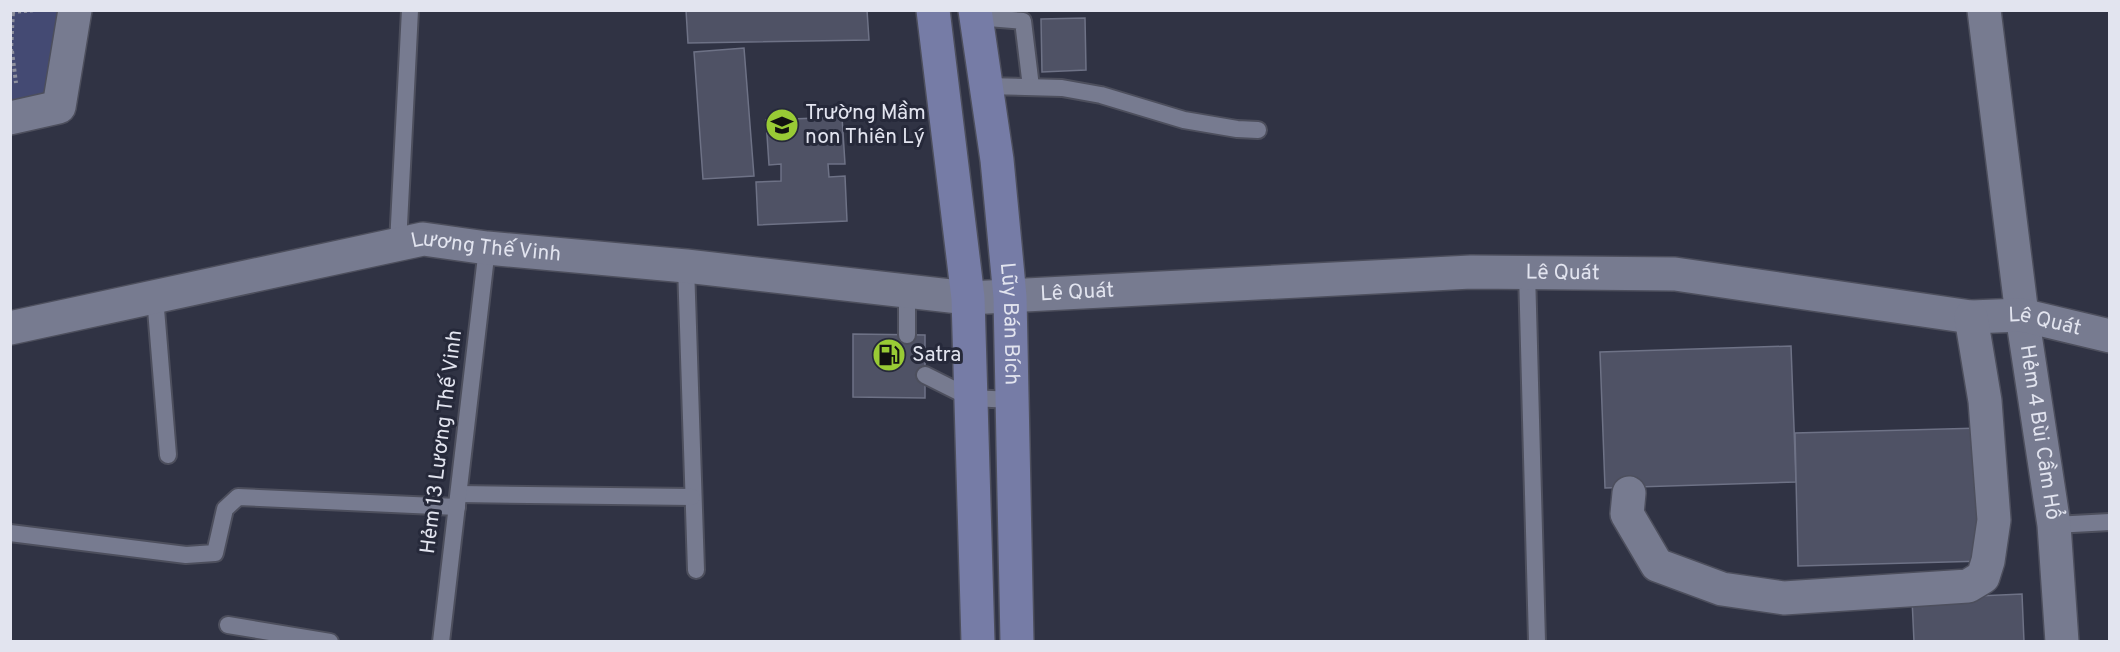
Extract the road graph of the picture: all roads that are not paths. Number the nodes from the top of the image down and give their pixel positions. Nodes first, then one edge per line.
1 (75, 10) edge
2 (410, 10) edge
3 (933, 10) edge
4 (1984, 10) edge
5 (975, 14) edge
6 (985, 86) junction
7 (1031, 87) junction
8 (10, 118) edge
9 (1258, 130) dead end
10 (398, 244) junction
11 (487, 248) junction
12 (686, 266) junction
13 (1527, 272) junction
14 (907, 291) junction
15 (155, 297) junction
16 (1010, 297) junction
17 (968, 298) junction
18 (2022, 315) junction
19 (1971, 317) junction
20 (10, 328) edge
21 (907, 335) dead end
22 (2109, 336) edge
23 (925, 375) dead end
24 (971, 398) junction
25 (1013, 400) junction
26 (168, 455) dead end
27 (1629, 493) dead end
28 (692, 497) junction
29 (458, 500) junction
30 (2109, 522) edge
31 (2054, 525) junction
32 (10, 533) edge
33 (696, 570) dead end
34 (228, 625) dead end
35 (330, 642) edge
36 (441, 642) edge
37 (978, 642) edge
38 (1017, 642) edge
39 (1537, 642) edge
40 (2062, 642) edge

1 - 8 street
2 - 10 lane
3 - 17 main road, Lũy Bán Bích
4 - 18 street, Hẻm 4 Bùi Cầm Hổ
5 - 6 main road, Lũy Bán Bích
5 - 7 lane
6 - 7 lane
6 - 16 main road, Lũy Bán Bích
7 - 9 lane
10 - 11 street, Lương Thế Vinh
10 - 15 street, Lương Thế Vinh
11 - 12 street, Lương Thế Vinh
11 - 29 lane, Hẻm 13 Lương Thế Vinh
12 - 14 street, Lương Thế Vinh
12 - 28 lane
13 - 16 street, Lê Quát
13 - 19 street, Lê Quát
13 - 39 lane
14 - 17 street, Lương Thế Vinh
14 - 21 lane
15 - 20 street, Lương Thế Vinh
15 - 26 lane
16 - 17 street, Lê Quát
16 - 25 main road, Lũy Bán Bích
17 - 24 main road, Lũy Bán Bích
18 - 19 street, Lê Quát
18 - 22 street, Lê Quát
18 - 31 street, Hẻm 4 Bùi Cầm Hổ
19 - 27 street
23 - 24 lane
24 - 25 lane
24 - 37 main road, Lũy Bán Bích
25 - 38 main road, Lũy Bán Bích
28 - 29 lane
28 - 33 lane
29 - 32 lane
29 - 36 lane, Hẻm 13 Lương Thế Vinh
30 - 31 lane
31 - 40 street, Hẻm 4 Bùi Cầm Hổ
34 - 35 lane

